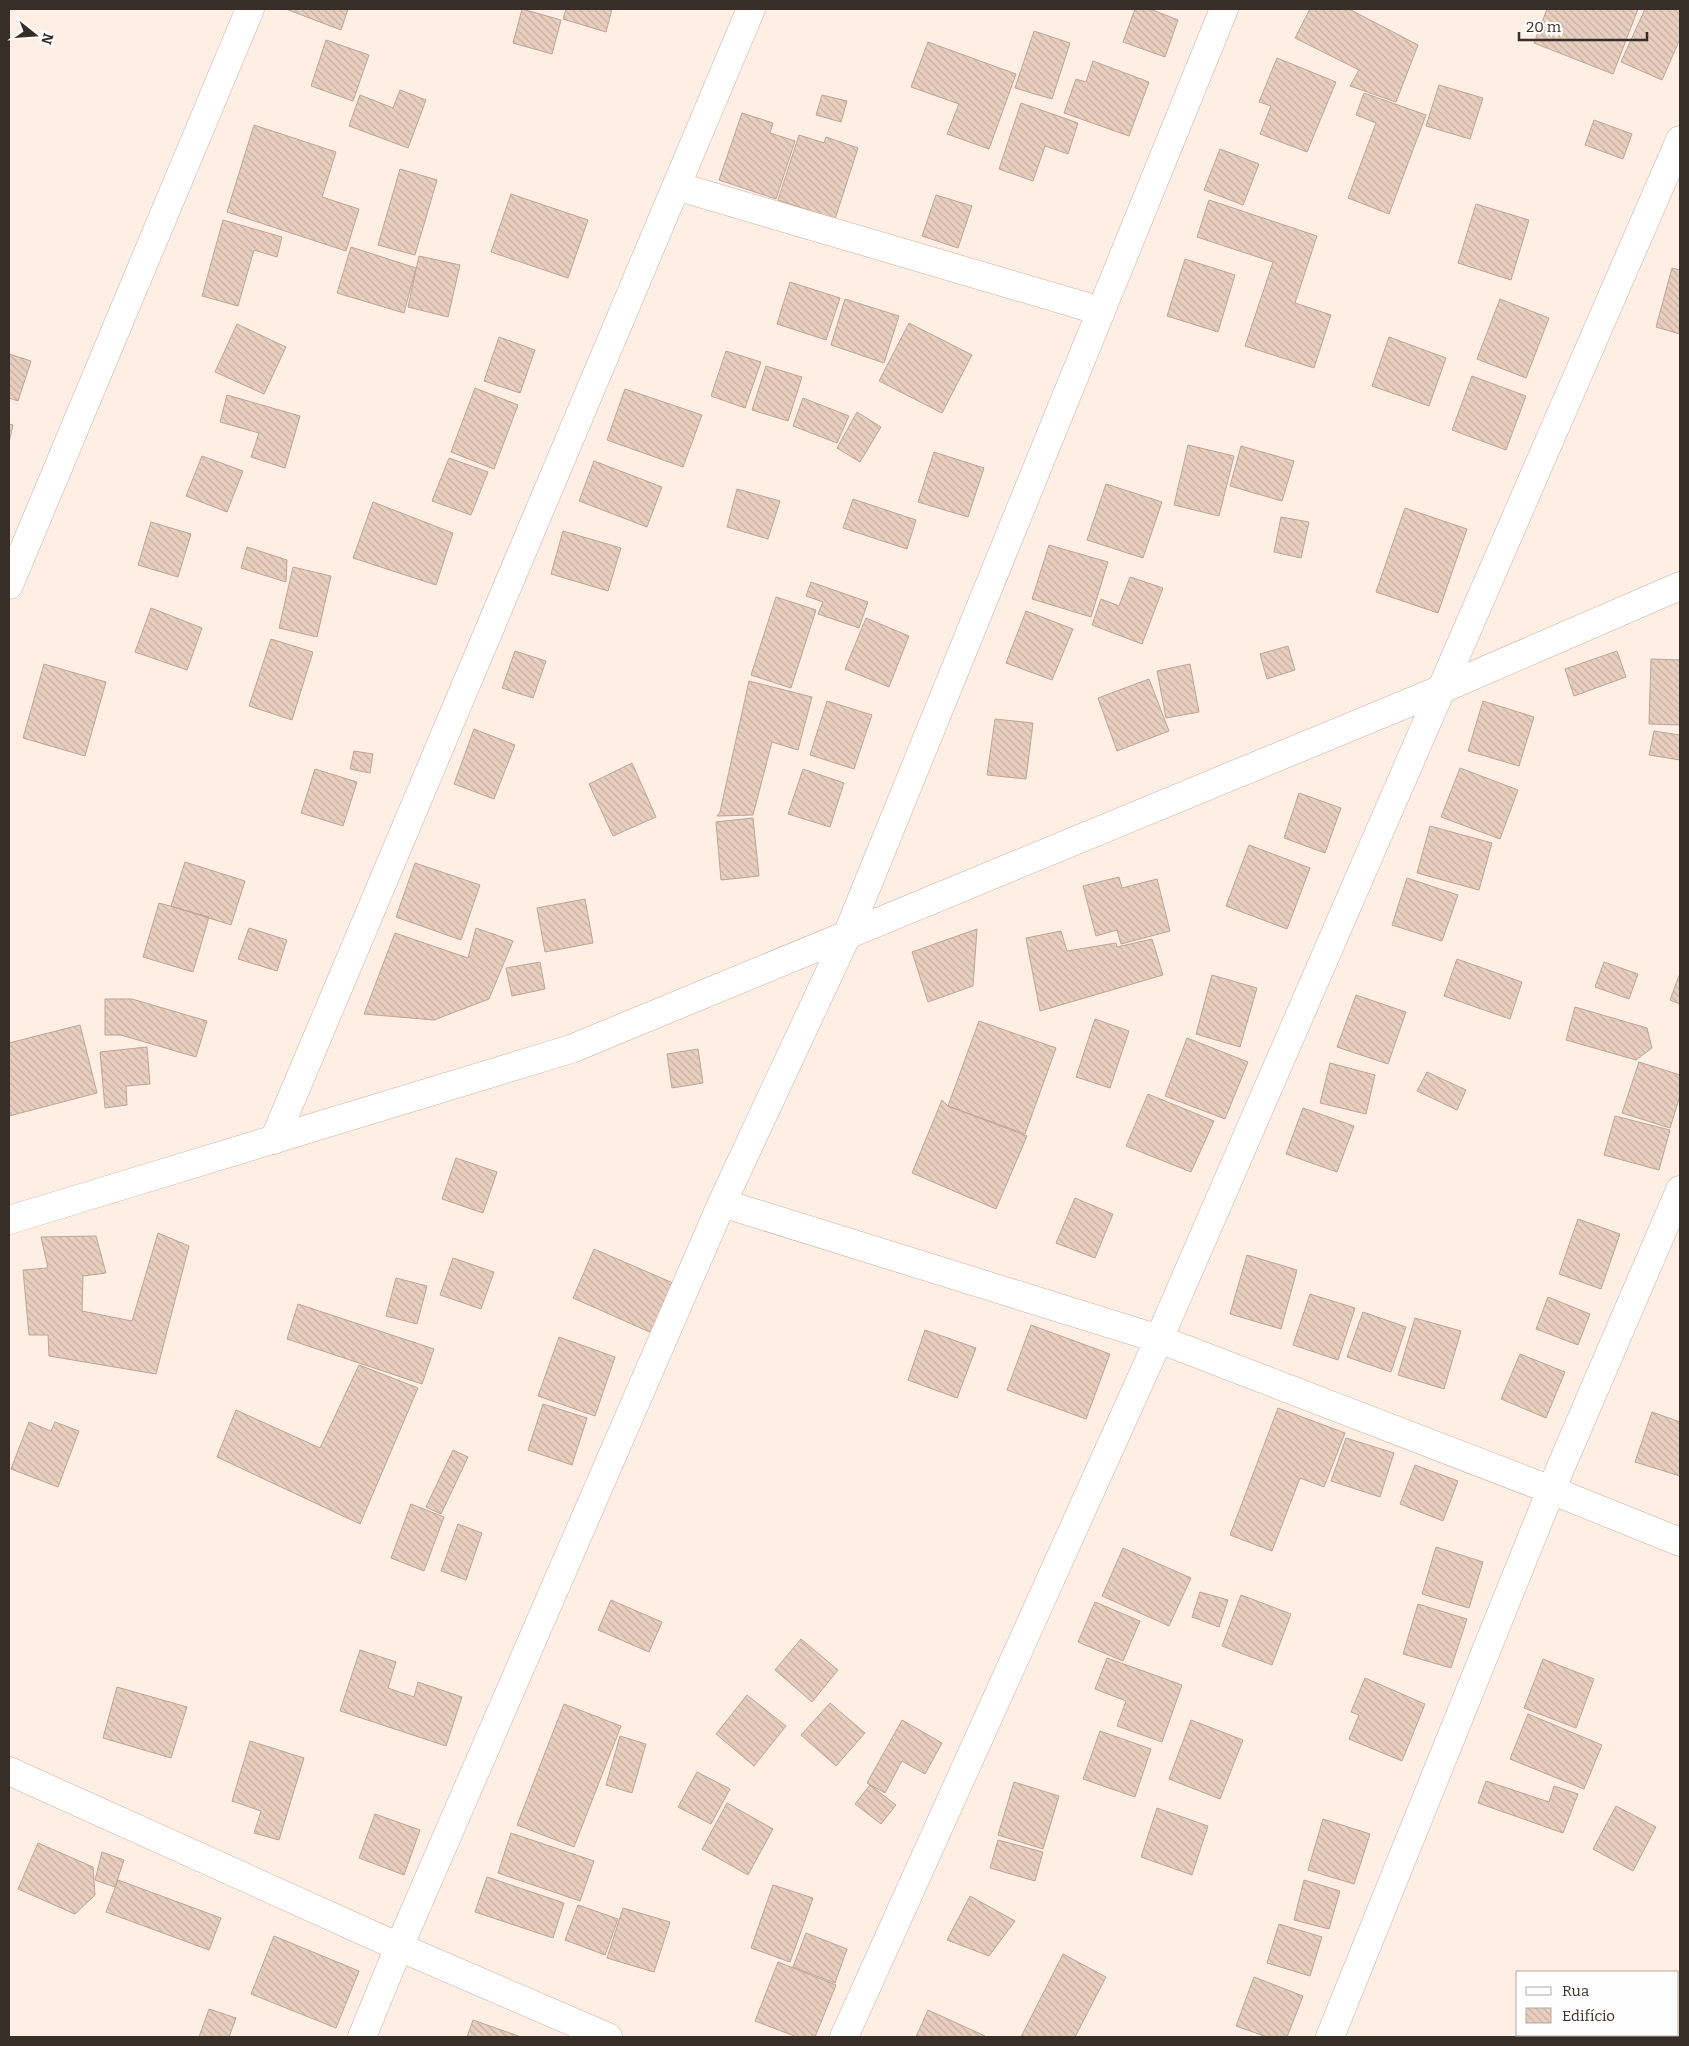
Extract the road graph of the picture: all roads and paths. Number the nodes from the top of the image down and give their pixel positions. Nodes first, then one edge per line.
1 (250, 9) edge
2 (751, 9) edge
3 (1224, 9) edge
4 (1680, 140) edge
5 (676, 186) junction
6 (1101, 311) junction
7 (9, 585) edge
8 (1674, 593) edge
9 (1442, 689) junction
10 (847, 935) junction
11 (274, 1140) junction
12 (1680, 1190) edge
13 (722, 1203) junction
14 (9, 1220) edge
15 (1159, 1339) junction
16 (1551, 1490) junction
17 (1680, 1542) edge
18 (12, 1780) edge
19 (399, 1947) junction
20 (362, 2037) edge
21 (608, 2037) edge
22 (844, 2037) edge
23 (1330, 2037) edge

1 - 7 street
2 - 5 street
3 - 6 street
4 - 9 street
5 - 6 street
5 - 11 street
6 - 10 street
8 - 9 street
9 - 10 street
9 - 15 street
10 - 11 street
10 - 13 street
11 - 14 street
12 - 16 street
13 - 15 street
13 - 19 street
15 - 16 street
15 - 22 street
16 - 17 street
16 - 23 street
18 - 19 street
19 - 20 street
19 - 21 street

